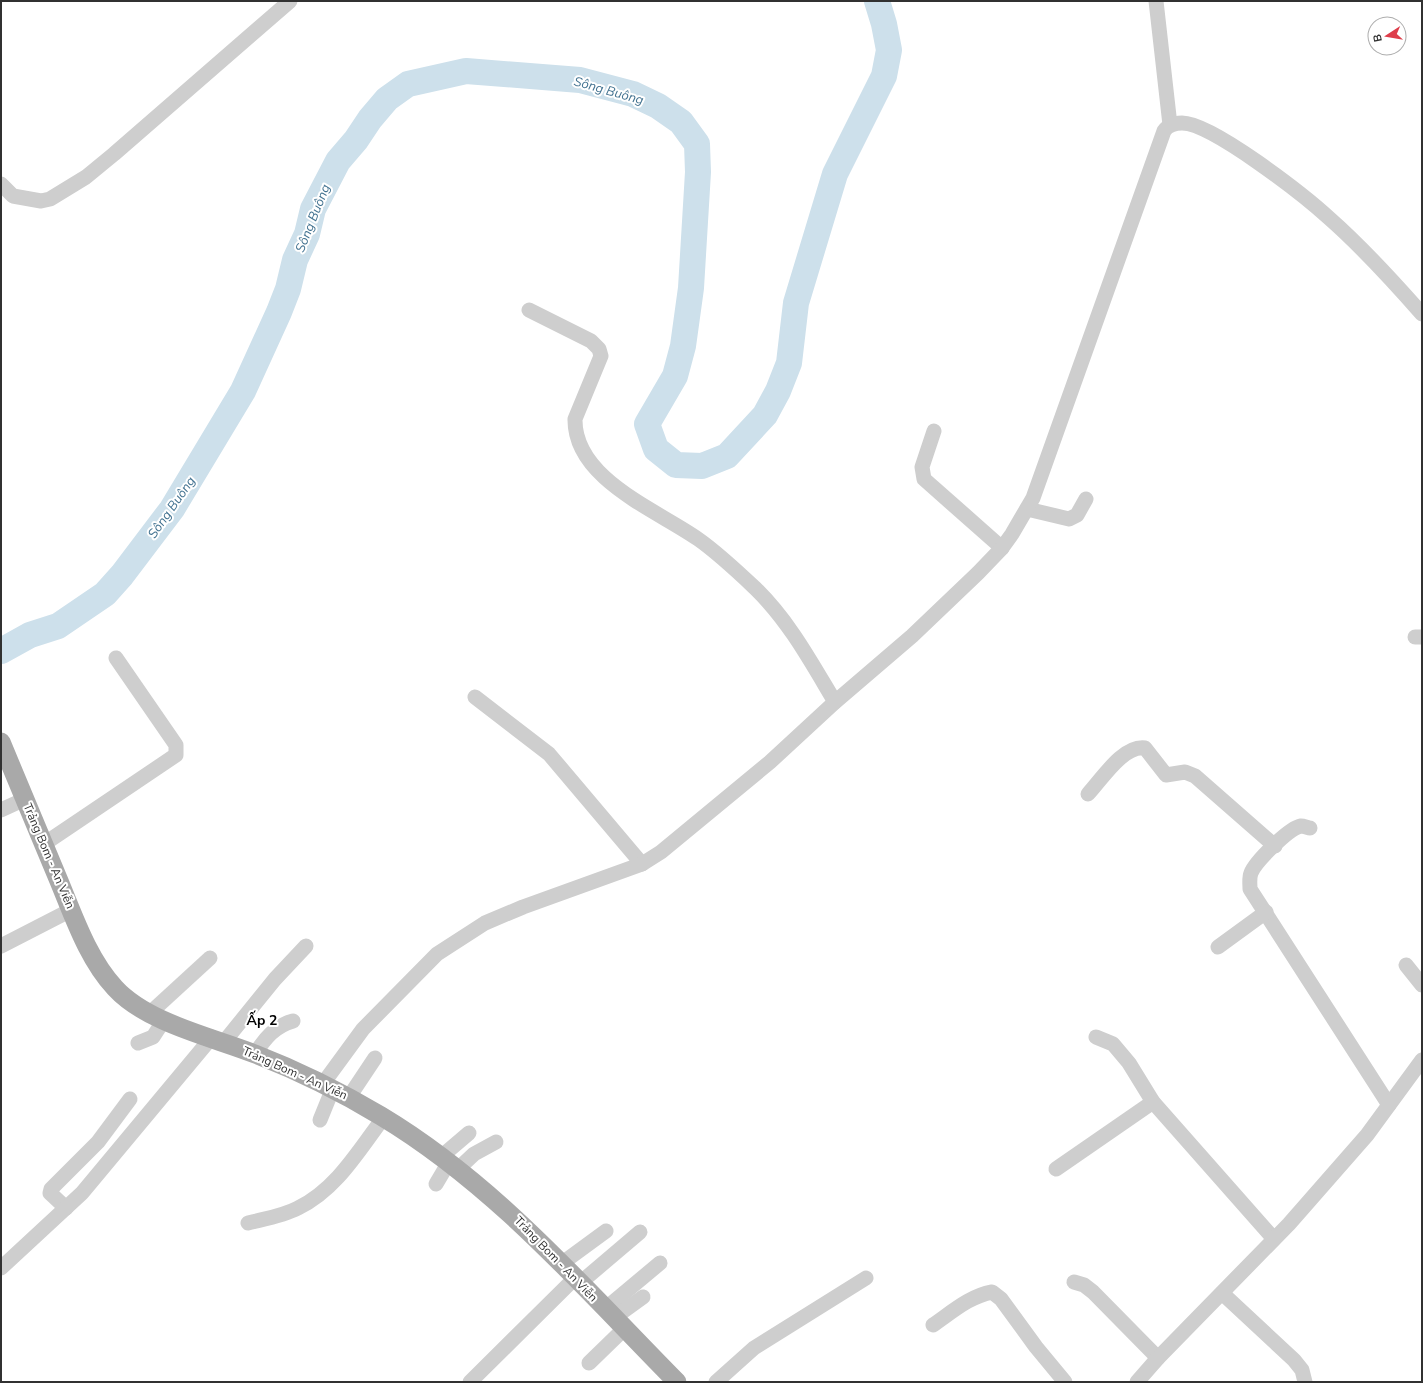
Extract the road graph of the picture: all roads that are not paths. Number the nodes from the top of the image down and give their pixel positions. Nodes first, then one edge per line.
1 (290, 1) edge
2 (1156, 1) edge
3 (1170, 125) junction
4 (1, 184) edge
5 (7, 198) edge
6 (529, 310) dead end
7 (1422, 314) edge
8 (934, 431) dead end
9 (1086, 499) dead end
10 (1027, 509) junction
11 (1002, 548) junction
12 (116, 658) dead end
13 (475, 697) dead end
14 (835, 702) junction
15 (1, 742) edge
16 (1088, 794) dead end
17 (25, 800) junction
18 (1, 810) edge
19 (1310, 828) dead end
20 (44, 844) junction
21 (1275, 846) junction
22 (642, 864) junction
23 (71, 910) junction
24 (1266, 912) junction
25 (1, 946) edge
26 (306, 946) dead end
27 (1218, 947) dead end
28 (210, 958) dead end
29 (1406, 965) dead end
30 (1422, 985) edge
31 (157, 1016) junction
32 (293, 1021) dead end
33 (1096, 1037) dead end
34 (218, 1039) junction
35 (138, 1043) dead end
36 (255, 1054) junction
37 (375, 1058) dead end
38 (1422, 1060) edge
39 (335, 1090) junction
40 (1152, 1102) junction
41 (1389, 1104) junction
42 (147, 1115) junction
43 (384, 1117) junction
44 (320, 1120) dead end
45 (469, 1133) dead end
46 (496, 1142) dead end
47 (449, 1162) junction
48 (1056, 1169) dead end
49 (436, 1184) dead end
50 (66, 1208) junction
51 (248, 1223) dead end
52 (606, 1231) dead end
53 (640, 1232) dead end
54 (1274, 1239) junction
55 (660, 1263) dead end
56 (561, 1264) junction
57 (1, 1268) edge
58 (866, 1278) dead end
59 (577, 1281) junction
60 (1074, 1282) dead end
61 (1222, 1292) junction
62 (643, 1297) dead end
63 (614, 1319) junction
64 (933, 1325) dead end
65 (1158, 1358) junction
66 (589, 1363) dead end
67 (470, 1382) edge
68 (677, 1382) edge
69 (716, 1382) edge
70 (1065, 1382) edge
71 (1138, 1382) edge
72 (1305, 1382) edge

1 - 5 street
2 - 3 street
3 - 7 street
3 - 10 street
4 - 5 street
6 - 14 street
8 - 11 street
9 - 10 street
10 - 11 street
11 - 14 street
12 - 20 street
13 - 22 street
14 - 22 street
15 - 17 main road, Trảng Bom - An Viễn
16 - 21 street
17 - 18 street
17 - 20 main road, Trảng Bom - An Viễn
19 - 21 street
20 - 23 main road, Trảng Bom - An Viễn
21 - 24 street
22 - 39 street
23 - 25 street
23 - 31 main road, Trảng Bom - An Viễn
24 - 27 street
24 - 41 street
26 - 34 street
28 - 31 street
29 - 30 street
31 - 34 main road, Trảng Bom - An Viễn
31 - 35 street
32 - 36 street
33 - 40 street
34 - 36 main road, Trảng Bom - An Viễn
34 - 42 street
36 - 39 main road, Trảng Bom - An Viễn
37 - 39 street
38 - 41 street
39 - 43 main road, Trảng Bom - An Viễn
39 - 44 street
40 - 48 street
40 - 54 street
41 - 54 street
42 - 50 street
42 - 50 street
43 - 47 main road, Trảng Bom - An Viễn
43 - 51 street
45 - 47 street
46 - 47 street
47 - 49 street
47 - 56 main road, Trảng Bom - An Viễn
50 - 57 street
52 - 56 street
53 - 59 street
54 - 61 street
55 - 63 street
56 - 59 main road, Trảng Bom - An Viễn
58 - 69 street
59 - 63 main road, Trảng Bom - An Viễn
59 - 67 street
60 - 65 street
61 - 65 street
61 - 72 street
62 - 63 street
63 - 66 street
63 - 68 main road, Trảng Bom - An Viễn
64 - 70 street
65 - 71 street

